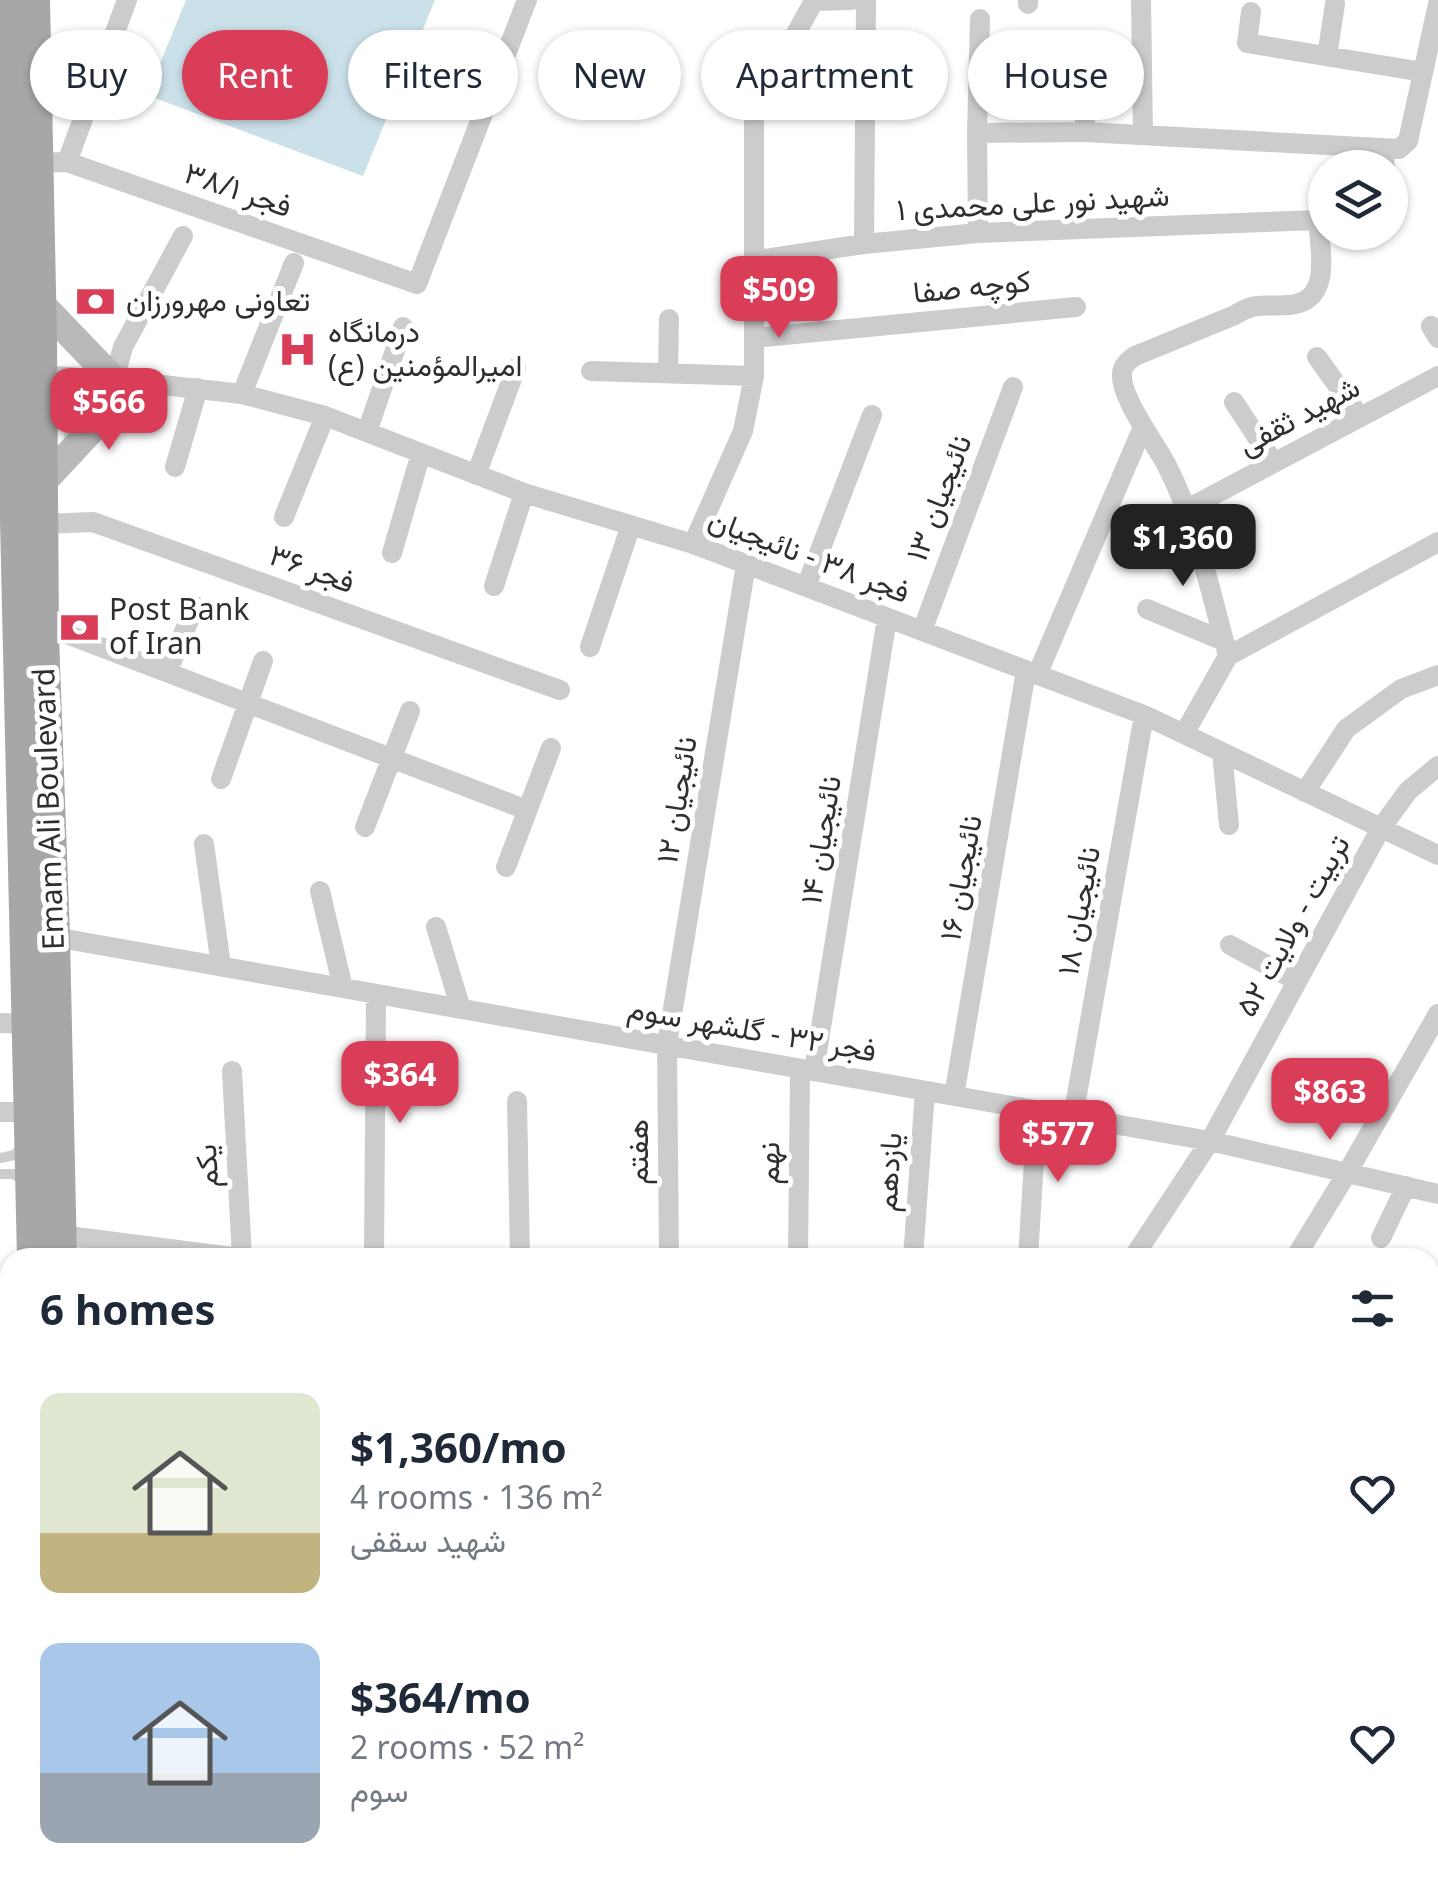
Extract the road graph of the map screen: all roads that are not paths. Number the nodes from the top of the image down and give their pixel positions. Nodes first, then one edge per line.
1 (4, 0) edge
2 (34, 0) edge
3 (127, 0) edge
4 (527, 0) edge
5 (852, 0) edge
6 (866, 0) edge
7 (1141, 0) edge
8 (1335, 4) dead end
9 (1438, 4) edge
10 (1251, 12) dead end
11 (980, 19) dead end
12 (798, 30) edge
13 (1326, 56) junction
14 (1423, 72) junction
15 (4, 102) edge
16 (754, 120) edge
17 (1084, 120) edge
18 (1084, 132) junction
19 (977, 134) junction
20 (1143, 135) junction
21 (1396, 150) edge
22 (1308, 151) edge
23 (52, 162) junction
24 (978, 233) junction
25 (5, 235) edge
26 (183, 236) dead end
27 (864, 244) junction
28 (752, 262) junction
29 (294, 263) dead end
30 (40, 304) junction
31 (1076, 307) dead end
32 (669, 318) dead end
33 (403, 327) dead end
34 (754, 338) junction
35 (1317, 358) dead end
36 (516, 368) dead end
37 (591, 371) dead end
38 (668, 373) junction
39 (18, 374) edge
40 (754, 376) junction
41 (1438, 376) edge
42 (125, 381) junction
43 (1013, 387) dead end
44 (198, 388) junction
45 (242, 394) junction
46 (1234, 402) dead end
47 (872, 415) dead end
48 (325, 416) junction
49 (1360, 417) junction
50 (1143, 427) junction
51 (7, 430) edge
52 (367, 432) junction
53 (421, 453) junction
54 (1274, 463) junction
55 (175, 468) dead end
56 (476, 474) junction
57 (40, 485) junction
58 (524, 493) junction
59 (1188, 509) junction
60 (284, 517) dead end
61 (41, 524) junction
62 (632, 525) junction
63 (1438, 542) edge
64 (693, 544) junction
65 (392, 552) dead end
66 (746, 564) junction
67 (8, 568) edge
68 (494, 586) dead end
69 (806, 587) junction
70 (195, 606) dead end
71 (1147, 609) dead end
72 (887, 618) junction
73 (43, 625) junction
74 (922, 631) junction
75 (590, 646) dead end
76 (1226, 648) junction
77 (263, 661) dead end
78 (167, 672) junction
79 (1032, 673) junction
80 (1438, 674) edge
81 (560, 690) dead end
82 (10, 698) edge
83 (247, 703) junction
84 (410, 711) dead end
85 (1144, 716) junction
86 (1184, 734) junction
87 (551, 748) dead end
88 (1222, 752) junction
89 (390, 758) junction
90 (1438, 766) edge
91 (221, 779) dead end
92 (1304, 792) junction
93 (527, 810) junction
94 (1229, 825) dead end
95 (365, 827) dead end
96 (1381, 828) junction
97 (204, 844) dead end
98 (1438, 855) edge
99 (506, 868) dead end
100 (320, 891) dead end
101 (436, 927) dead end
102 (54, 937) junction
103 (1230, 945) dead end
104 (222, 966) junction
105 (1297, 981) junction
106 (343, 988) junction
107 (376, 994) junction
108 (462, 1009) junction
109 (1438, 1014) edge
110 (14, 1023) edge
111 (667, 1045) junction
112 (807, 1070) junction
113 (232, 1071) dead end
114 (925, 1091) junction
115 (954, 1096) junction
116 (518, 1101) dead end
117 (1037, 1110) junction
118 (1074, 1117) junction
119 (20, 1122) edge
120 (1210, 1141) junction
121 (0, 1158) edge
122 (1348, 1173) junction
123 (0, 1174) edge
124 (1406, 1186) junction
125 (31, 1188) junction
126 (1438, 1194) edge
127 (1381, 1238) dead end
128 (60, 1246) edge
129 (32, 1248) edge
130 (90, 1248) edge
131 (241, 1248) edge
132 (374, 1248) edge
133 (520, 1248) edge
134 (668, 1248) edge
135 (798, 1248) edge
136 (914, 1248) edge
137 (1029, 1248) edge
138 (1140, 1248) edge
139 (1301, 1248) edge

1 - 15 main road
2 - 23 main road, Emam Ali Boulevard
3 - 23 street
4 - 23 street, فجر ۳۸/۱
5 - 12 street
6 - 27 street
7 - 20 street
8 - 13 street
9 - 14 street
10 - 13 street
11 - 19 street
13 - 14 street
14 - 21 street
15 - 25 main road
16 - 28 street
17 - 18 street
18 - 19 street
18 - 20 street
19 - 24 street
20 - 22 street
23 - 30 main road, Emam Ali Boulevard
24 - 27 street, شهید نور علی محمدی ۱
24 - 50 street, شهید نور علی محمدی ۱
25 - 39 main road
26 - 42 street
27 - 28 street, شهید نور علی محمدی ۱
28 - 34 street
29 - 45 street
30 - 39 main road, Emam Ali Boulevard
30 - 42 main road
31 - 34 street, کوچه صفا
32 - 38 street
33 - 52 street
34 - 40 street
35 - 49 street
36 - 56 street
37 - 38 street
38 - 40 street
39 - 42 street, فجر ۳۸ - نائیجیان
39 - 51 main road
39 - 57 main road, Emam Ali Boulevard
40 - 64 street
41 - 49 street, شهید ثقفی
42 - 44 street, فجر ۳۸ - نائیجیان
42 - 57 main road
43 - 74 street, نائیجیان ۱۳
44 - 45 street, فجر ۳۸ - نائیجیان
44 - 55 street
45 - 48 street, فجر ۳۸ - نائیجیان
46 - 54 street
47 - 69 street
48 - 52 street, فجر ۳۸ - نائیجیان
48 - 60 street
49 - 54 street, شهید ثقفی
50 - 59 street
50 - 79 street, نائیجیان ۱۶
51 - 67 main road
52 - 53 street, فجر ۳۸ - نائیجیان
53 - 56 street, فجر ۳۸ - نائیجیان
53 - 65 street
54 - 59 street, شهید ثقفی
56 - 58 street, فجر ۳۸ - نائیجیان
57 - 61 main road, Emam Ali Boulevard
58 - 62 street, فجر ۳۸ - نائیجیان
58 - 68 street
59 - 76 street
61 - 73 main road, Emam Ali Boulevard
61 - 81 street, فجر ۳۶
62 - 64 street, فجر ۳۸ - نائیجیان
62 - 75 street
63 - 76 street
64 - 66 street, فجر ۳۸ - نائیجیان
66 - 69 street, فجر ۳۸ - نائیجیان
66 - 111 street, نائیجیان ۱۲
67 - 82 main road
69 - 72 street, فجر ۳۸ - نائیجیان
70 - 78 street
71 - 76 street
72 - 74 street, فجر ۳۸ - نائیجیان
72 - 112 street, نائیجیان ۱۴
73 - 78 street
73 - 102 main road, Emam Ali Boulevard
74 - 79 street, فجر ۳۸ - نائیجیان
76 - 86 street
77 - 83 street
78 - 83 street
79 - 85 street, فجر ۳۸ - نائیجیان
79 - 115 street, نائیجیان ۱۶
80 - 92 street
82 - 110 main road
83 - 89 street
83 - 91 street
84 - 89 street
85 - 86 street, فجر ۳۸ - نائیجیان
85 - 118 street, نائیجیان ۱۸
86 - 88 street, فجر ۳۸ - نائیجیان
87 - 93 street
88 - 92 street, فجر ۳۸ - نائیجیان
88 - 94 street
89 - 93 street
89 - 95 street
90 - 96 street, تربیت - ولایت ۵۲
92 - 96 street, فجر ۳۸ - نائیجیان
93 - 99 street
96 - 98 street, فجر ۳۸ - نائیجیان
96 - 105 street, تربیت - ولایت ۵۲
97 - 104 street
100 - 106 street
101 - 108 street
102 - 104 street, فجر ۳۲ - گلشهر سوم
102 - 128 main road, Emam Ali Boulevard
103 - 105 street
104 - 106 street, فجر ۳۲ - گلشهر سوم
105 - 120 street, تربیت - ولایت ۵۲
106 - 107 street, فجر ۳۲ - گلشهر سوم
107 - 108 street, فجر ۳۲ - گلشهر سوم
107 - 132 street
108 - 111 street, فجر ۳۲ - گلشهر سوم
109 - 122 street
110 - 119 main road
111 - 112 street, فجر ۳۲ - گلشهر سوم
111 - 134 street, هفتم
112 - 114 street, فجر ۳۲ - گلشهر سوم
112 - 135 street, نهم
113 - 131 street, یکم
114 - 115 street, فجر ۳۲ - گلشهر سوم
114 - 136 street, یازدهم
115 - 117 street, فجر ۳۲ - گلشهر سوم
116 - 133 street
117 - 118 street, فجر ۳۲ - گلشهر سوم
117 - 137 street
118 - 120 street, فجر ۳۲ - گلشهر سوم
119 - 121 lane
119 - 125 main road
120 - 122 street, فجر ۳۲ - گلشهر سوم
120 - 138 street, تربیت - ولایت ۵۲
122 - 124 street, فجر ۳۲ - گلشهر سوم
122 - 139 street
123 - 125 lane
124 - 126 street, فجر ۳۲ - گلشهر سوم
124 - 127 street
125 - 129 main road
128 - 130 street

